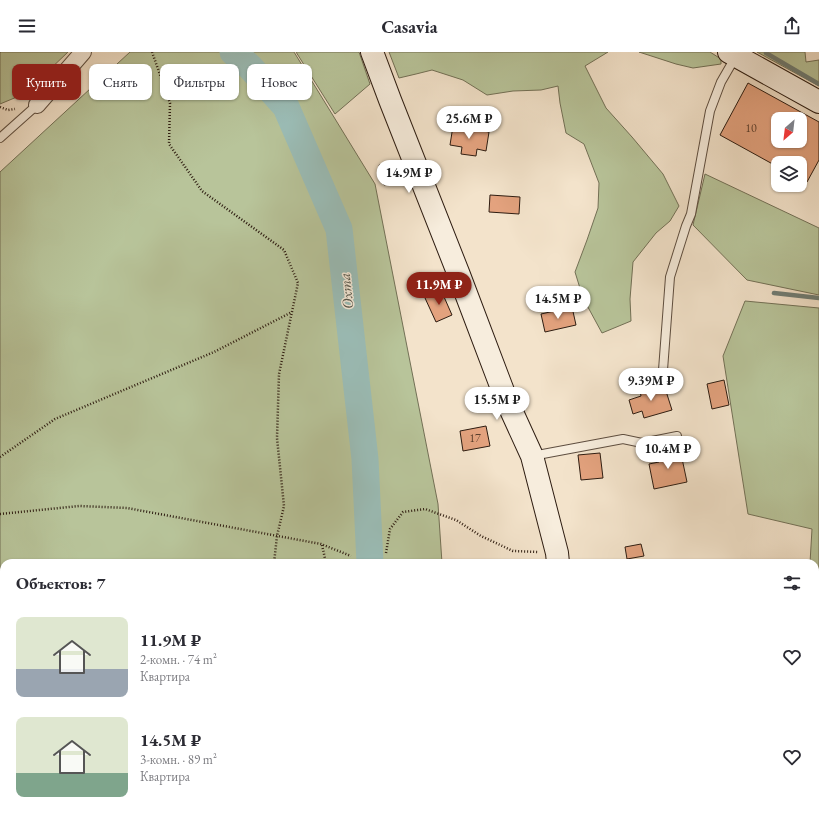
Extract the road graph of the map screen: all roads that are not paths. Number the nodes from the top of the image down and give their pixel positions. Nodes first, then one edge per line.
1 (83, 52) edge
2 (372, 52) edge
3 (733, 54) edge
4 (819, 102) edge
5 (37, 105) joint
6 (0, 138) edge
7 (662, 370) dead end
8 (677, 436) dead end
9 (532, 456) junction
10 (558, 558) edge

1 - 5 street
2 - 9 street
3 - 4 street
3 - 7 lane
5 - 6 lane
8 - 9 lane
9 - 10 street

